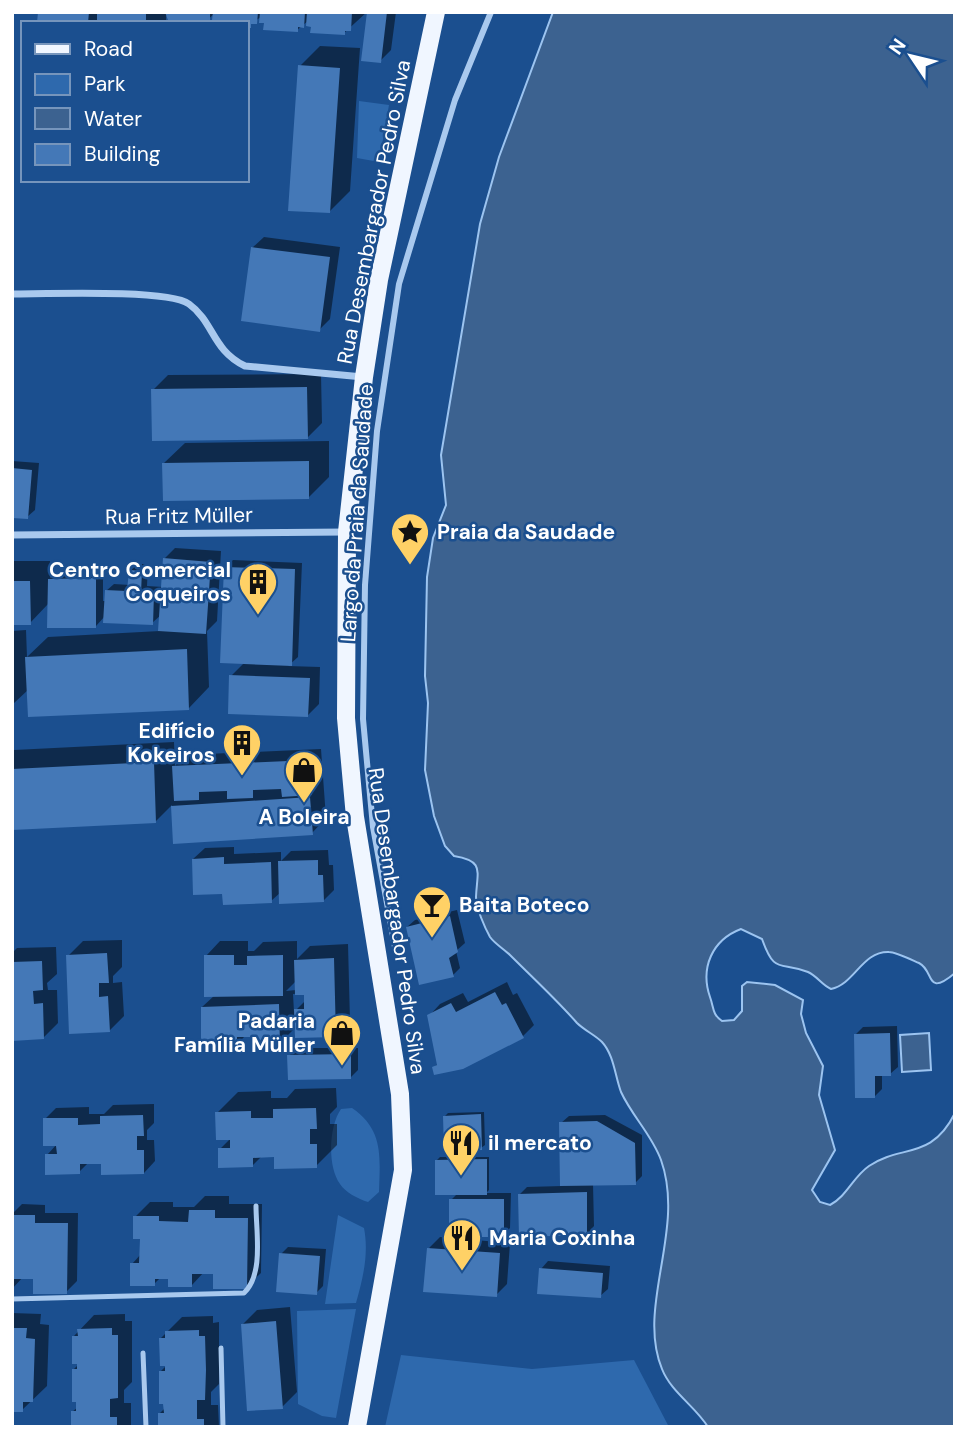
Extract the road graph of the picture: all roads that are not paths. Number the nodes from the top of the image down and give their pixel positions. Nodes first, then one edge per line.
1 (436, 12) edge
2 (491, 12) edge
3 (12, 294) edge
4 (364, 377) junction
5 (346, 532) junction
6 (12, 535) edge
7 (395, 947) dead end
8 (256, 1206) dead end
9 (12, 1299) edge
10 (221, 1348) dead end
11 (143, 1353) dead end
12 (146, 1427) edge
13 (223, 1427) edge
14 (357, 1427) edge

1 - 4 main road, Rua Desembargador Pedro Silva
2 - 7 street, Largo da Praia da Saudade
3 - 4 street
4 - 5 main road, Rua Desembargador Pedro Silva
5 - 6 street, Rua Fritz Müller
5 - 14 main road, Rua Desembargador Pedro Silva
8 - 9 lane
10 - 13 lane
11 - 12 lane

